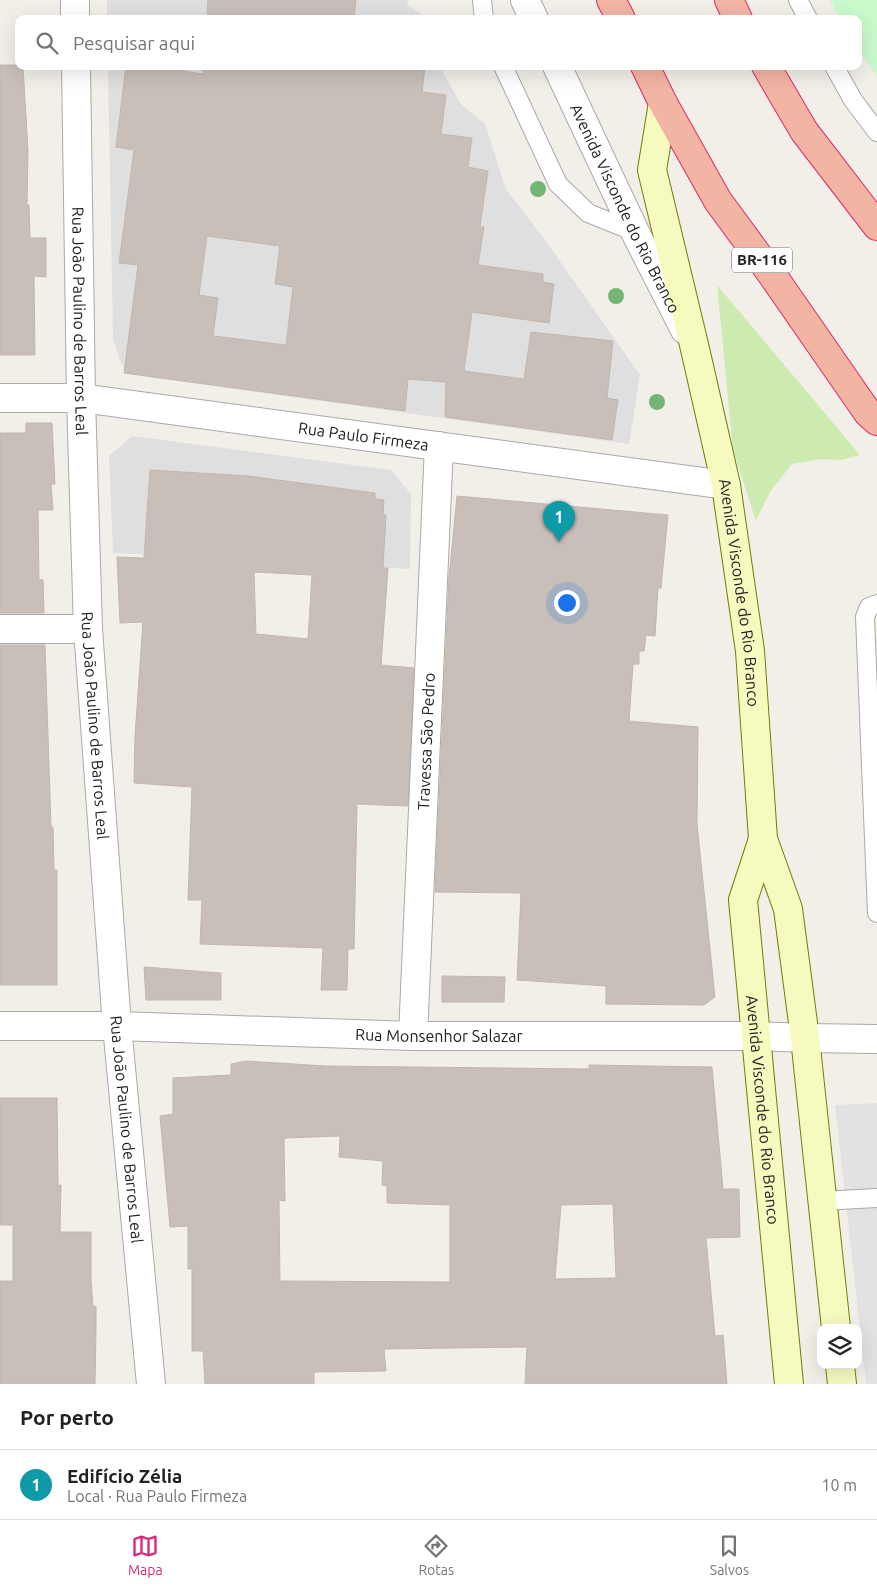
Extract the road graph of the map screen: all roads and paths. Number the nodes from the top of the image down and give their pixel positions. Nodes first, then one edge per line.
1 (75, 0) edge
2 (482, 0) edge
3 (525, 0) edge
4 (611, 0) edge
5 (729, 0) edge
6 (798, 0) edge
7 (75, 15) edge
8 (484, 15) edge
9 (532, 15) edge
10 (619, 15) edge
11 (736, 15) edge
12 (806, 15) edge
13 (76, 70) edge
14 (506, 70) edge
15 (558, 70) edge
16 (647, 70) edge
17 (768, 70) edge
18 (836, 70) edge
19 (663, 103) junction
20 (877, 132) edge
21 (877, 226) edge
22 (635, 232) junction
23 (696, 350) junction
24 (0, 398) edge
25 (81, 398) junction
26 (877, 422) edge
27 (439, 446) junction
28 (726, 485) junction
29 (877, 604) edge
30 (0, 629) edge
31 (88, 629) junction
32 (763, 839) junction
33 (877, 913) edge
34 (0, 1026) edge
35 (117, 1026) junction
36 (413, 1036) junction
37 (755, 1036) junction
38 (805, 1038) junction
39 (877, 1039) edge
40 (877, 1198) edge
41 (822, 1201) junction
42 (836, 1324) edge
43 (840, 1369) edge
44 (151, 1384) edge
45 (789, 1384) edge
46 (842, 1384) edge

1 - 7 street
2 - 8 lane
3 - 9 street
4 - 10 highway
5 - 11 highway
6 - 12 lane
13 - 25 street, Rua João Paulino de Barros Leal
14 - 22 lane
15 - 22 street, Avenida Visconde do Rio Branco
16 - 19 highway, BR-116
17 - 21 highway
18 - 20 lane
19 - 23 main road, Avenida Visconde do Rio Branco
19 - 26 highway, BR-116
22 - 23 street, Avenida Visconde do Rio Branco
23 - 28 main road, Avenida Visconde do Rio Branco
24 - 25 street, Rua Paulo Firmeza
25 - 27 street, Rua Paulo Firmeza
25 - 31 street, Rua João Paulino de Barros Leal
27 - 28 street, Rua Paulo Firmeza
27 - 36 street, Travessa São Pedro
28 - 32 main road, Avenida Visconde do Rio Branco
29 - 33 lane
30 - 31 street
31 - 35 street, Rua João Paulino de Barros Leal
32 - 37 main road, Avenida Visconde do Rio Branco
32 - 38 main road, Avenida Visconde do Rio Branco
34 - 35 street, Rua Monsenhor Salazar
35 - 36 street, Rua Monsenhor Salazar
35 - 44 street, Rua João Paulino de Barros Leal
36 - 37 street, Rua Monsenhor Salazar
37 - 38 street, Rua Monsenhor Salazar
37 - 45 main road, Avenida Visconde do Rio Branco
38 - 39 street, Rua Monsenhor Salazar
38 - 41 main road, Avenida Visconde do Rio Branco
40 - 41 lane
41 - 42 main road, Avenida Visconde do Rio Branco
43 - 46 main road

